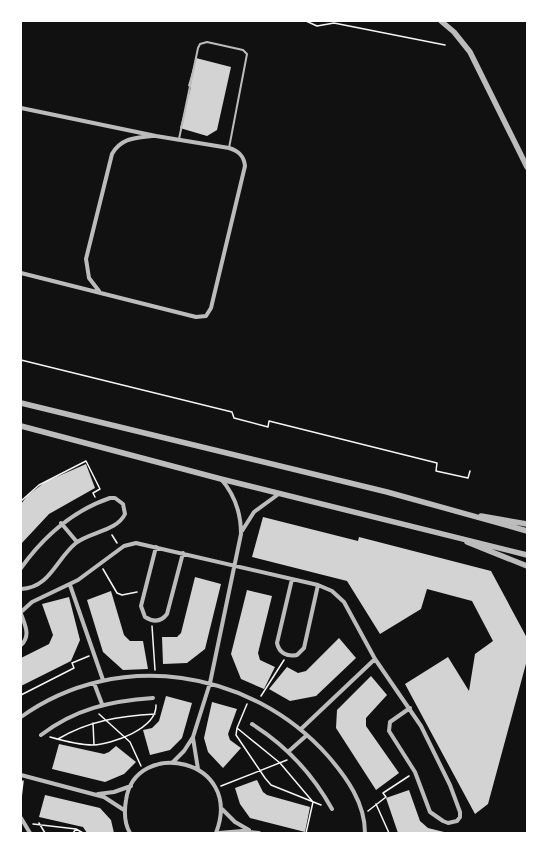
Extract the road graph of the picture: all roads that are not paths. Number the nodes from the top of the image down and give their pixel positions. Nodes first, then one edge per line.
1 (441, 21) edge
2 (21, 108) edge
3 (156, 136) junction
4 (179, 140) junction
5 (229, 148) junction
6 (527, 167) edge
7 (21, 273) edge
8 (101, 293) junction
9 (21, 403) edge
10 (21, 426) edge
11 (221, 479) junction
12 (280, 493) junction
13 (471, 516) junction
14 (61, 523) junction
15 (527, 524) edge
16 (527, 531) edge
17 (241, 534) junction
18 (452, 536) junction
19 (77, 542) junction
20 (156, 547) junction
21 (183, 553) junction
22 (527, 555) edge
23 (234, 565) junction
24 (527, 566) edge
25 (21, 568) edge
26 (292, 579) junction
27 (70, 585) junction
28 (318, 585) junction
29 (21, 589) edge
30 (21, 613) edge
31 (21, 645) edge
32 (375, 659) junction
33 (103, 680) junction
34 (94, 683) junction
35 (210, 683) junction
36 (153, 698) road end
37 (102, 704) junction
38 (410, 708) junction
39 (21, 717) edge
40 (252, 724) dead end
41 (301, 729) junction
42 (307, 734) junction
43 (41, 735) road end
44 (193, 738) junction
45 (289, 751) junction
46 (173, 762) junction
47 (198, 769) junction
48 (22, 775) edge
49 (131, 786) junction
50 (96, 794) junction
51 (332, 809) road end
52 (124, 810) junction
53 (222, 810) junction
54 (21, 818) edge
55 (251, 831) junction
56 (30, 833) edge
57 (130, 833) edge
58 (216, 833) edge
59 (219, 833) edge
60 (259, 833) edge
61 (365, 833) edge

1 - 6 street
2 - 3 street
3 - 4 street
3 - 8 street
4 - 5 street
4 - 5 lane
5 - 8 street
7 - 8 street
9 - 13 street
10 - 11 street
11 - 12 street
11 - 17 street
12 - 17 street
12 - 18 street
13 - 15 street
13 - 16 street
14 - 19 street
14 - 19 street
14 - 25 street
17 - 23 street
18 - 22 street
18 - 24 street
19 - 29 street
20 - 21 street
20 - 21 street
20 - 27 street
21 - 23 street
23 - 26 street
23 - 35 street
26 - 28 street
26 - 28 street
27 - 30 street
27 - 33 street
28 - 32 street
30 - 31 street
32 - 38 street
32 - 41 street
33 - 34 street
33 - 35 street
34 - 37 street
34 - 39 street
35 - 41 street
35 - 44 street
36 - 37 street
37 - 43 street
38 - 38 street
40 - 45 street
41 - 42 street
42 - 45 street
42 - 61 street
44 - 46 street
44 - 47 street
45 - 51 street
46 - 47 street
46 - 49 street
47 - 53 street
48 - 50 street
49 - 50 street
49 - 52 street
50 - 52 street
52 - 57 street
53 - 55 street
53 - 58 street
54 - 56 street
55 - 59 street
55 - 60 street

